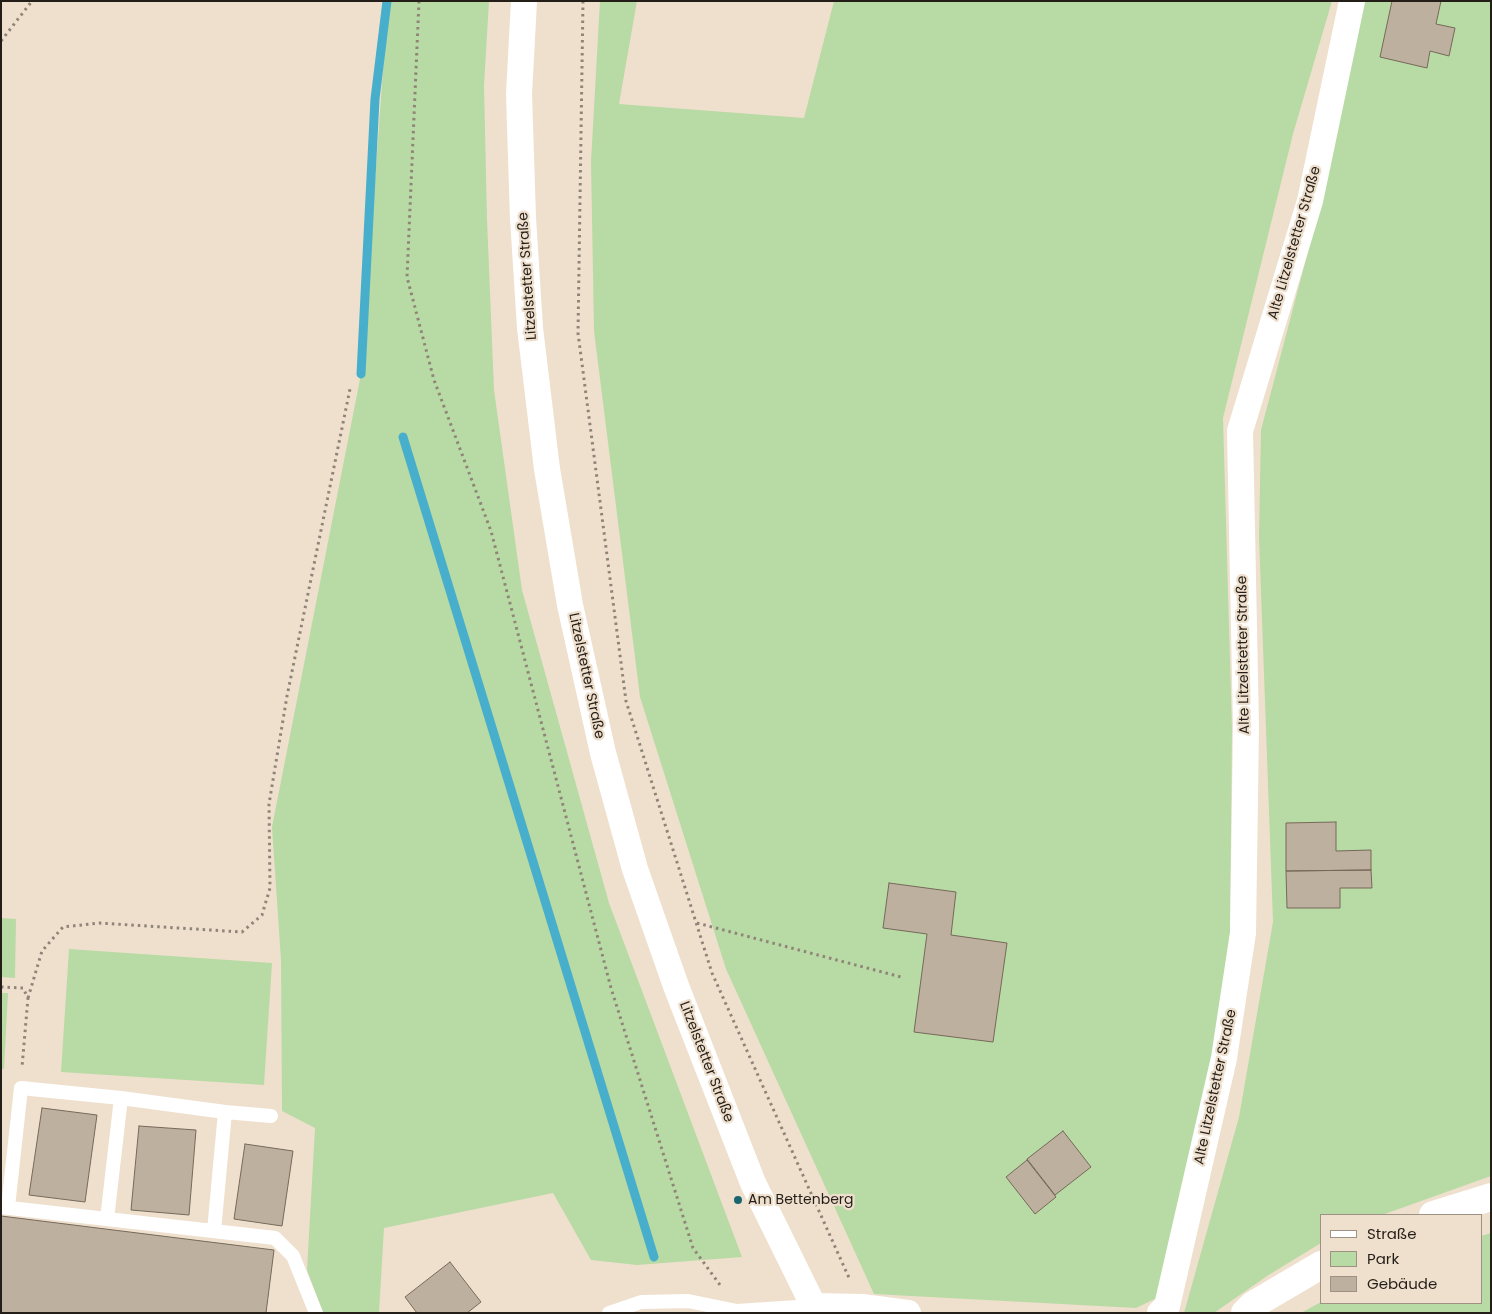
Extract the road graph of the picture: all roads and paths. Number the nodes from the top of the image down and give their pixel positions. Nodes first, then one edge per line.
1 (32, 1) edge
2 (419, 1) edge
3 (524, 1) edge
4 (583, 1) edge
5 (1352, 1) edge
6 (1, 41) edge
7 (350, 389) dead end
8 (696, 922) junction
9 (901, 977) dead end
10 (1, 987) edge
11 (28, 998) junction
12 (21, 1088) junction
13 (121, 1098) junction
14 (225, 1112) junction
15 (271, 1116) dead end
16 (1491, 1197) edge
17 (5, 1207) edge
18 (1436, 1214) edge
19 (107, 1219) junction
20 (214, 1231) junction
21 (1320, 1266) edge
22 (862, 1307) junction
23 (815, 1309) edge
24 (738, 1311) junction
25 (316, 1313) edge
26 (609, 1313) edge
27 (908, 1313) edge
28 (1160, 1313) edge
29 (1244, 1313) edge

1 - 6 path
2 - 24 path
3 - 23 street, Litzelstetter Straße
4 - 8 path
5 - 28 street, Alte Litzelstetter Straße
7 - 11 path
8 - 9 path
8 - 22 path
10 - 11 path
11 - 12 path
12 - 13 lane
12 - 17 lane
13 - 14 lane
13 - 19 lane
14 - 15 lane
14 - 20 lane
16 - 18 main road
17 - 19 lane
19 - 20 lane
20 - 25 lane
21 - 29 main road
22 - 23 street
22 - 27 street
23 - 24 lane
24 - 26 lane

